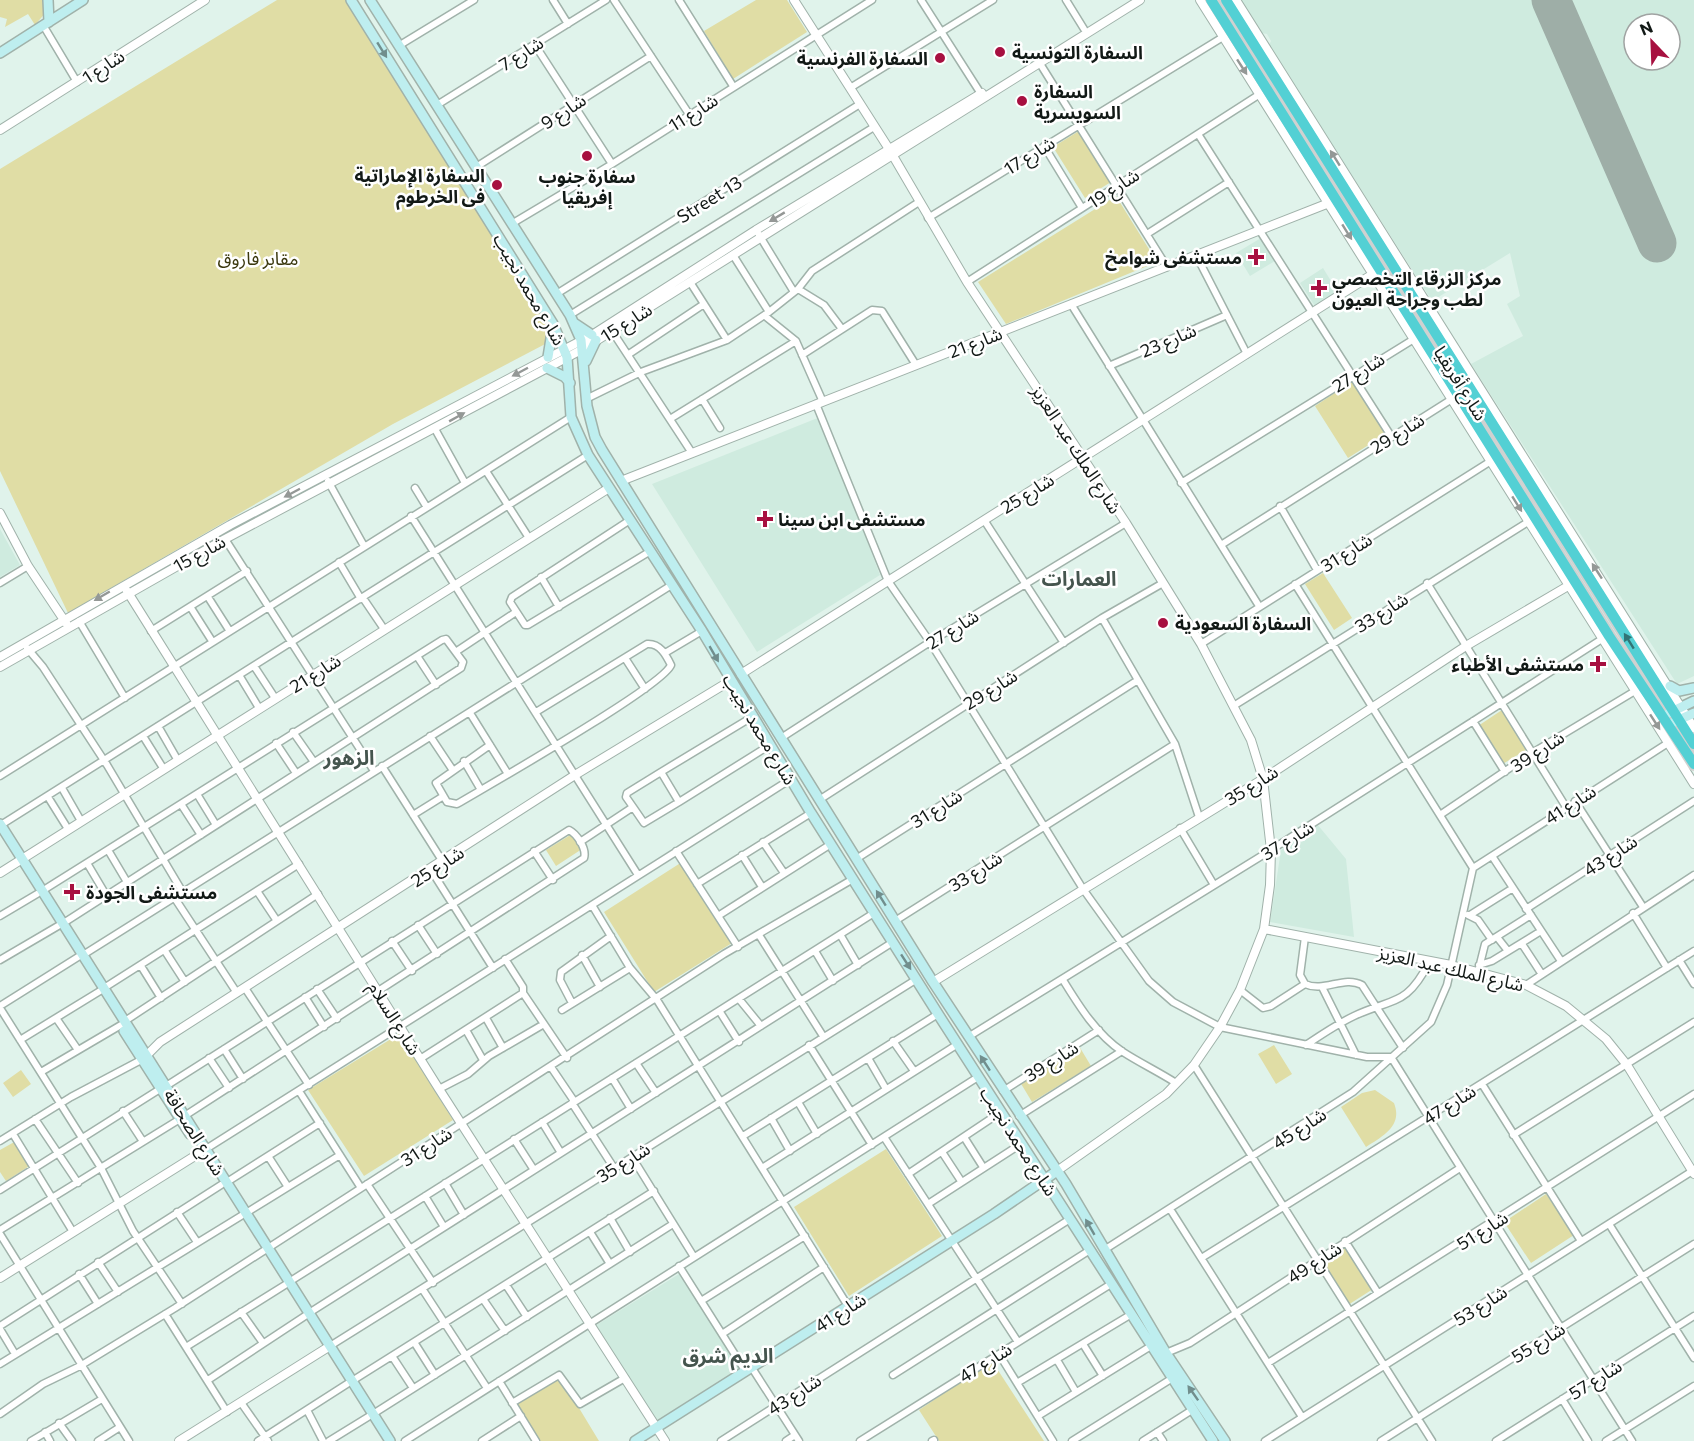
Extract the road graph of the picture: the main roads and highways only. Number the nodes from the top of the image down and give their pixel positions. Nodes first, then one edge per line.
1 (48, 0) edge
2 (83, 0) edge
3 (351, 0) edge
4 (370, 0) edge
5 (1211, 0) edge
6 (1226, 0) edge
7 (46, 24) junction
8 (0, 52) edge
9 (429, 93) junction
10 (416, 101) junction
11 (446, 120) junction
12 (434, 130) junction
13 (571, 318) junction
14 (553, 324) junction
15 (549, 357) road end
16 (548, 368) road end
17 (584, 375) junction
18 (571, 386) junction
19 (1494, 466) road end
20 (1513, 480) junction
21 (1537, 497) junction
22 (1552, 502) road end
23 (1670, 686) road end
24 (1694, 688) edge
25 (1694, 701) edge
26 (1678, 715) edge
27 (1694, 744) edge
28 (1694, 764) edge
29 (0, 828) edge
30 (1057, 1171) junction
31 (1044, 1181) junction
32 (370, 1415) junction
33 (383, 1441) edge
34 (390, 1441) edge
35 (634, 1441) edge
36 (1213, 1441) edge
37 (1225, 1441) edge

1 - 7 main road
2 - 7 main road
3 -> 10 main road, شارع محمد نجيب
4 - 9 main road, شارع محمد نجيب
5 - 20 highway, شارع أفريقيا
6 - 21 highway, شارع أفريقيا
7 - 8 main road
9 - 10 main road
9 - 11 main road, شارع محمد نجيب
10 - 12 main road, شارع محمد نجيب
11 - 12 main road
11 - 13 main road, شارع محمد نجيب
12 - 14 main road, شارع محمد نجيب
13 - 17 main road, شارع محمد نجيب
13 - 17 main road
14 - 15 main road
14 - 18 main road, شارع محمد نجيب
16 - 18 main road
30 -> 17 main road, شارع محمد نجيب
18 -> 31 main road, شارع محمد نجيب
19 - 20 highway
20 - 26 highway, شارع أفريقيا
21 - 22 highway
26 -> 21 highway, شارع أفريقيا
23 - 24 main road
25 - 26 main road
26 - 27 highway, شارع أفريقيا
26 - 28 highway, شارع أفريقيا
29 - 32 main road, شارع الصحافة
30 - 31 main road, شارع 41
37 -> 30 main road, شارع محمد نجيب
31 - 35 main road, شارع 41
31 - 36 main road, شارع محمد نجيب
32 - 33 main road, شارع الصحافة
32 - 34 main road, شارع الصحافة

